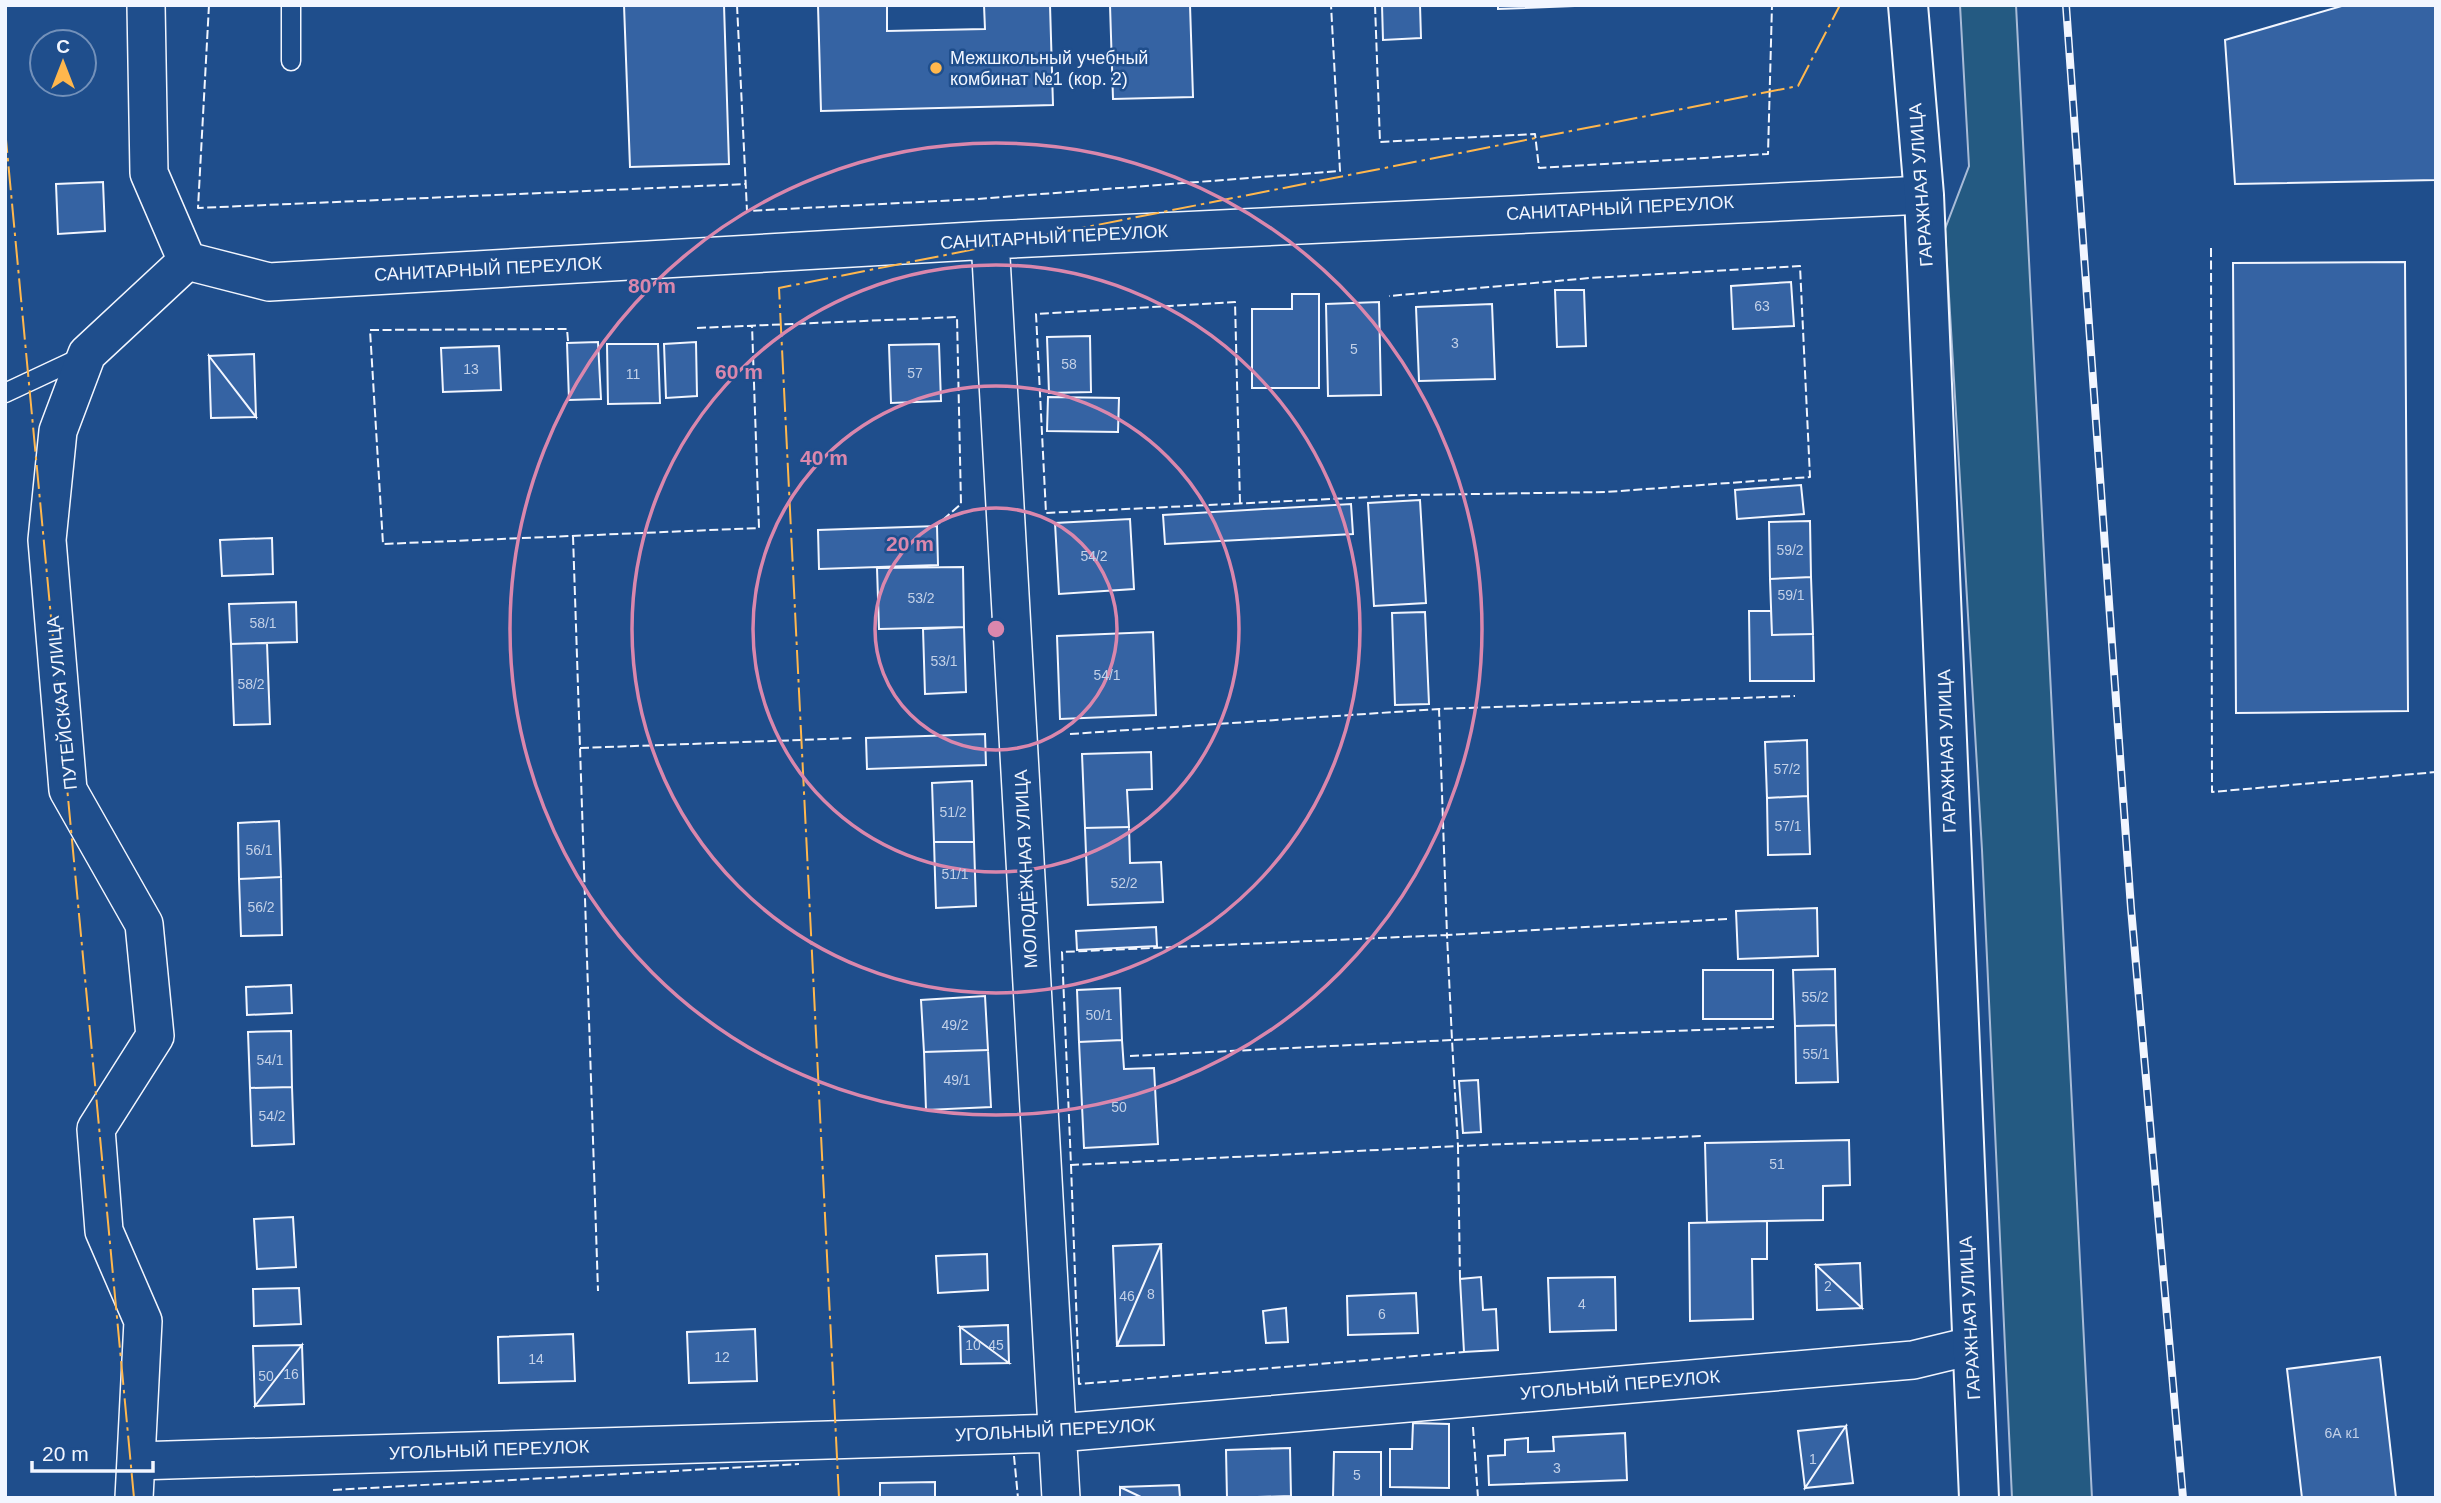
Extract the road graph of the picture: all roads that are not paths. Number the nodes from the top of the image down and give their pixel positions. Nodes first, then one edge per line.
1 (146, 5) edge
2 (291, 5) edge
3 (1908, 5) edge
4 (291, 61) dead end
5 (1924, 195) junction
6 (990, 240) junction
7 (187, 261) junction
8 (87, 355) junction
9 (5, 393) edge
10 (1971, 1346) junction
11 (1058, 1433) junction
12 (136, 1461) junction
13 (134, 1498) edge
14 (1061, 1498) edge
15 (1979, 1498) edge

1 - 7 street
2 - 4 lane
3 - 5 street, ГАРАЖНАЯ УЛИЦА
5 - 6 street, САНИТАРНЫЙ ПЕРЕУЛОК
5 - 10 street, ГАРАЖНАЯ УЛИЦА
6 - 7 street, САНИТАРНЫЙ ПЕРЕУЛОК
6 - 11 street, МОЛОДЁЖНАЯ УЛИЦА
7 - 8 street, ПУТЕЙСКАЯ УЛИЦА
8 - 9 lane
8 - 12 street, ПУТЕЙСКАЯ УЛИЦА
10 - 11 street, УГОЛЬНЫЙ ПЕРЕУЛОК
10 - 15 street, ГАРАЖНАЯ УЛИЦА
11 - 12 street, УГОЛЬНЫЙ ПЕРЕУЛОК
11 - 14 street, МОЛОДЁЖНАЯ УЛИЦА
12 - 13 street, ПУТЕЙСКАЯ УЛИЦА

